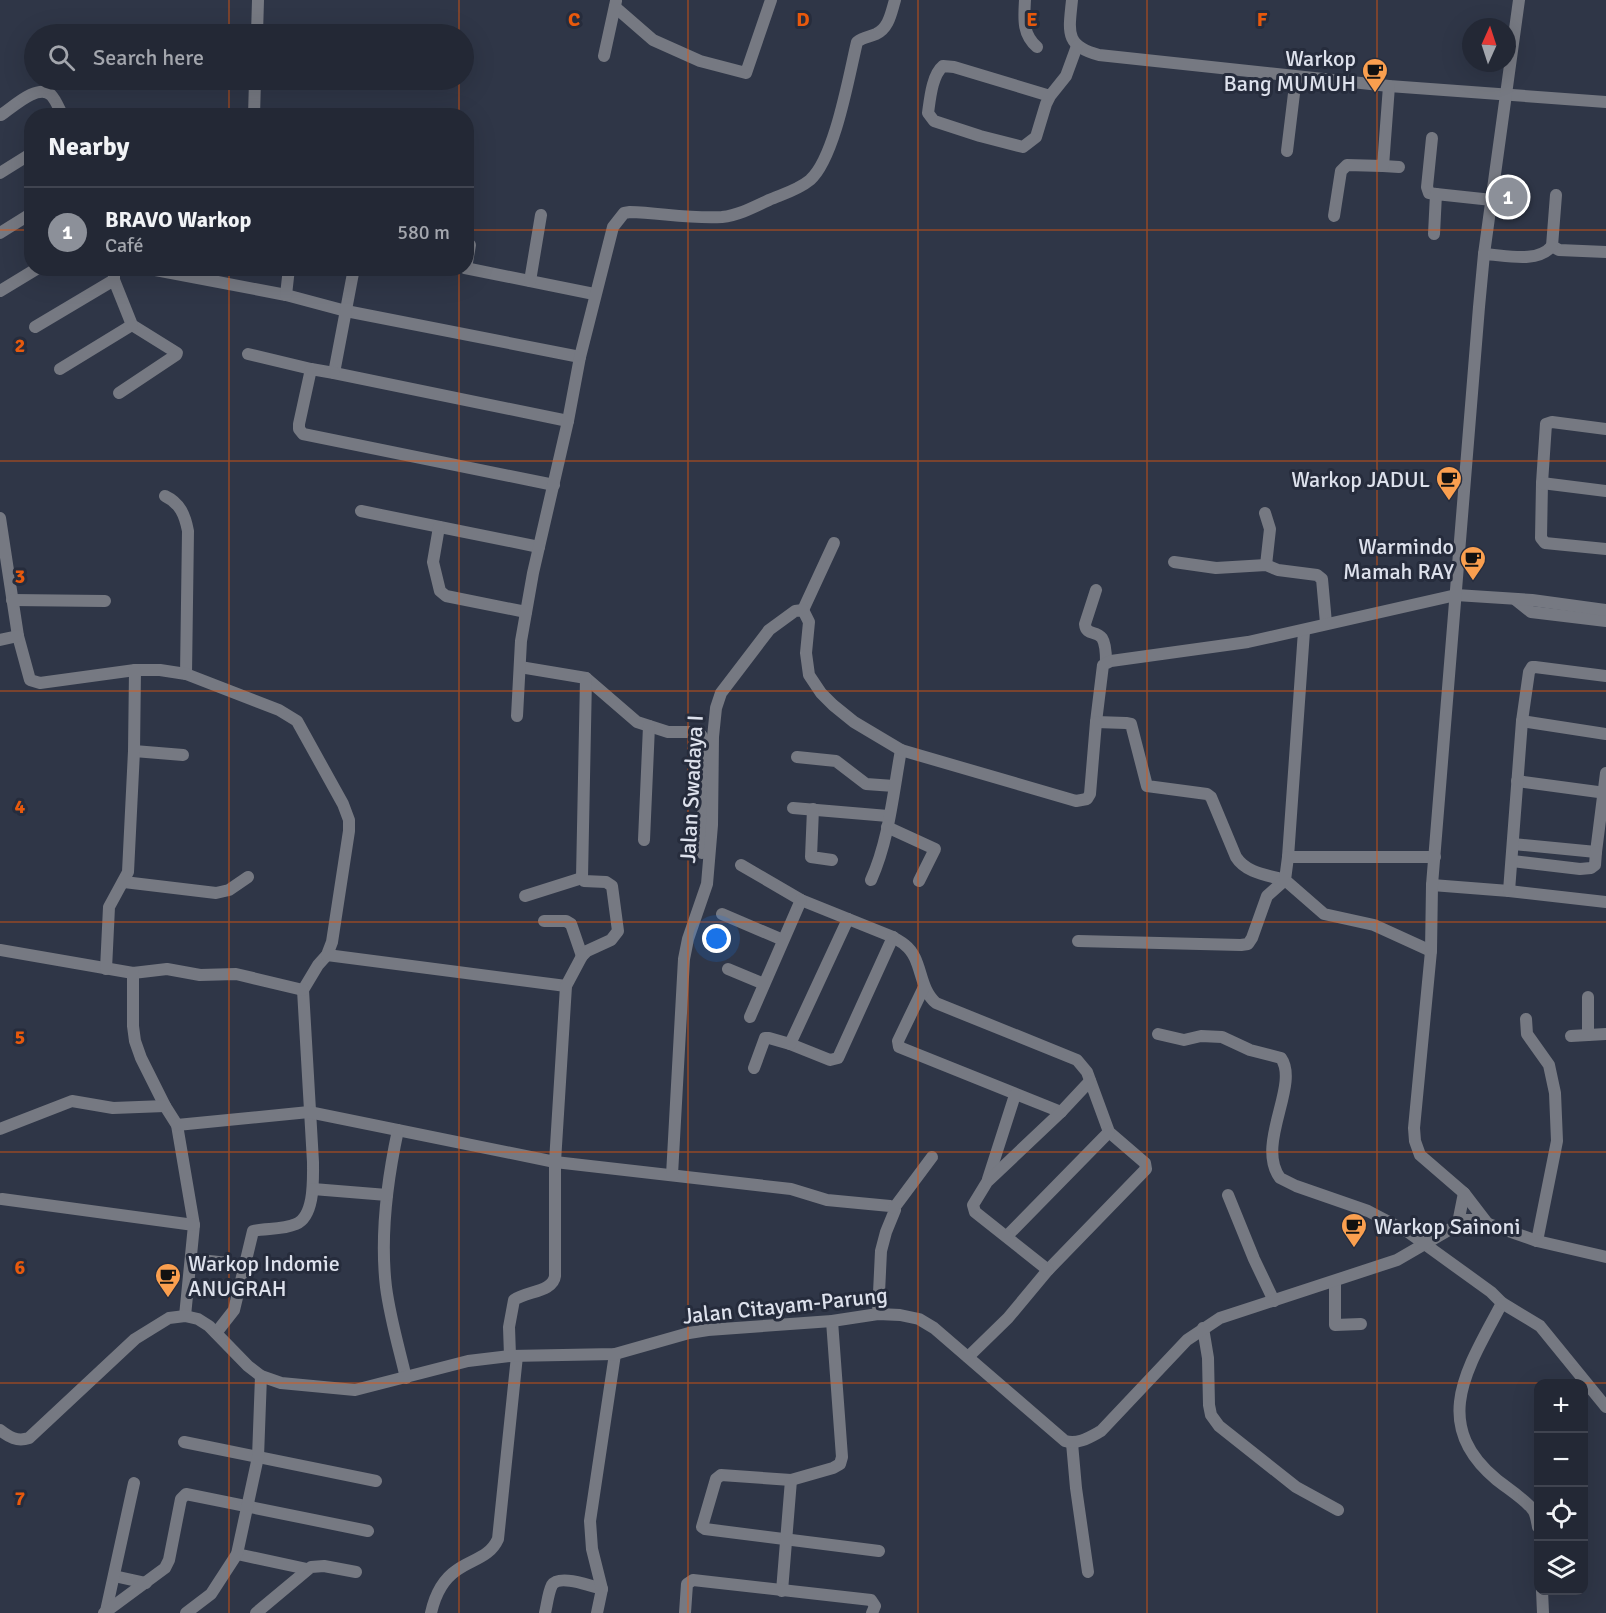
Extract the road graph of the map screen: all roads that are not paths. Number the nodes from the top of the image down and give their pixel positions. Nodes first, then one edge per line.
1 (258, 0) edge
2 (771, 0) edge
3 (895, 0) edge
4 (1025, 0) edge
5 (1072, 0) edge
6 (1519, 0) edge
7 (616, 3) edge
8 (257, 24) edge
9 (1077, 46) junction
10 (1037, 47) dead end
11 (604, 56) dead end
12 (1296, 77) junction
13 (1389, 86) junction
14 (43, 90) edge
15 (43, 90) edge
16 (255, 90) edge
17 (1050, 96) junction
18 (1506, 96) junction
19 (1606, 102) edge
20 (58, 108) edge
21 (254, 108) edge
22 (1, 115) edge
23 (1432, 138) dead end
24 (1287, 151) dead end
25 (24, 158) edge
26 (1383, 166) junction
27 (1399, 167) dead end
28 (0, 173) edge
29 (1436, 194) junction
30 (1556, 195) dead end
31 (1492, 200) junction
32 (541, 215) dead end
33 (1334, 216) dead end
34 (24, 218) edge
35 (0, 233) edge
36 (1434, 234) dead end
37 (1552, 246) junction
38 (1606, 252) edge
39 (1484, 254) junction
40 (474, 270) edge
41 (25, 276) edge
42 (111, 276) edge
43 (115, 276) edge
44 (190, 276) edge
45 (288, 276) edge
46 (352, 276) edge
47 (530, 281) junction
48 (0, 291) edge
49 (594, 294) junction
50 (286, 295) junction
51 (346, 310) junction
52 (132, 326) junction
53 (35, 327) dead end
54 (248, 354) dead end
55 (580, 357) junction
56 (60, 369) dead end
57 (311, 369) junction
58 (334, 373) junction
59 (119, 393) dead end
60 (568, 421) junction
61 (1606, 429) edge
62 (1542, 483) junction
63 (554, 485) junction
64 (1606, 491) edge
65 (165, 496) dead end
66 (361, 511) dead end
67 (1265, 513) dead end
68 (0, 518) edge
69 (439, 527) junction
70 (834, 543) dead end
71 (539, 547) junction
72 (1606, 549) edge
73 (1174, 562) dead end
74 (1266, 565) junction
75 (1096, 590) dead end
76 (1456, 595) junction
77 (12, 600) junction
78 (1516, 600) junction
79 (105, 601) dead end
80 (803, 610) junction
81 (1606, 610) edge
82 (526, 612) junction
83 (1606, 621) edge
84 (1326, 623) junction
85 (1304, 631) junction
86 (18, 636) junction
87 (0, 640) edge
88 (520, 662) junction
89 (1106, 662) junction
90 (135, 670) junction
91 (186, 674) junction
92 (1606, 676) edge
93 (586, 678) junction
94 (517, 716) dead end
95 (1096, 722) junction
96 (1522, 722) junction
97 (648, 726) junction
98 (1606, 734) edge
99 (901, 750) junction
100 (134, 751) junction
101 (183, 755) dead end
102 (797, 758) dead end
103 (1606, 773) edge
104 (1517, 781) junction
105 (894, 786) junction
106 (1605, 793) edge
107 (793, 808) dead end
108 (813, 809) junction
109 (888, 821) junction
110 (644, 840) dead end
111 (1514, 844) junction
112 (1596, 852) junction
113 (1288, 857) junction
114 (1435, 857) junction
115 (832, 860) dead end
116 (1512, 861) junction
117 (741, 866) dead end
118 (248, 877) dead end
119 (582, 878) junction
120 (871, 880) dead end
121 (920, 881) dead end
122 (124, 882) junction
123 (707, 884) junction
124 (1432, 885) junction
125 (1279, 886) junction
126 (1509, 891) junction
127 (525, 896) dead end
128 (801, 900) junction
129 (1606, 902) edge
130 (722, 914) dead end
131 (848, 919) junction
132 (544, 921) dead end
133 (893, 937) junction
134 (783, 940) junction
135 (1078, 941) dead end
136 (0, 950) edge
137 (1431, 951) junction
138 (327, 955) junction
139 (582, 956) junction
140 (106, 969) junction
141 (728, 969) dead end
142 (133, 973) junction
143 (764, 984) junction
144 (566, 986) junction
145 (924, 987) junction
146 (303, 990) junction
147 (1588, 997) dead end
148 (750, 1017) dead end
149 (1526, 1019) dead end
150 (1158, 1034) dead end
151 (1606, 1034) edge
152 (1588, 1035) junction
153 (1570, 1036) dead end
154 (790, 1044) junction
155 (754, 1068) dead end
156 (1090, 1081) junction
157 (1015, 1095) junction
158 (165, 1106) junction
159 (309, 1112) junction
160 (1061, 1112) junction
161 (177, 1125) junction
162 (0, 1129) edge
163 (398, 1130) junction
164 (1109, 1132) junction
165 (932, 1157) dead end
166 (555, 1162) junction
167 (672, 1175) junction
168 (987, 1182) junction
169 (314, 1189) junction
170 (1464, 1193) junction
171 (387, 1195) junction
172 (1228, 1195) dead end
173 (2, 1199) dead end
174 (894, 1208) junction
175 (1486, 1223) junction
176 (194, 1225) junction
177 (1449, 1229) junction
178 (1007, 1236) junction
179 (1537, 1241) junction
180 (1424, 1244) junction
181 (1606, 1257) edge
182 (191, 1259) junction
183 (246, 1265) junction
184 (1048, 1270) junction
185 (1335, 1281) junction
186 (1274, 1301) junction
187 (1502, 1303) junction
188 (878, 1314) junction
189 (185, 1316) junction
190 (832, 1321) junction
191 (1361, 1324) dead end
192 (1203, 1328) junction
193 (216, 1333) junction
194 (615, 1354) junction
195 (514, 1356) junction
196 (968, 1358) junction
197 (261, 1376) junction
198 (406, 1378) junction
199 (1606, 1407) edge
200 (0, 1430) edge
201 (184, 1442) dead end
202 (1072, 1443) junction
203 (258, 1457) junction
204 (791, 1480) junction
205 (376, 1481) dead end
206 (134, 1483) dead end
207 (247, 1507) junction
208 (1338, 1510) dead end
209 (1534, 1513) edge
210 (368, 1531) dead end
211 (786, 1539) junction
212 (879, 1551) dead end
213 (237, 1554) junction
214 (307, 1569) junction
215 (356, 1572) dead end
216 (1088, 1572) dead end
217 (114, 1576) junction
218 (146, 1583) junction
219 (602, 1589) junction
220 (782, 1591) junction
221 (1542, 1595) edge
222 (105, 1612) edge
223 (186, 1613) edge
224 (256, 1613) edge
225 (431, 1613) edge
226 (545, 1613) edge
227 (597, 1613) edge
228 (685, 1613) edge
229 (872, 1613) edge
230 (1543, 1613) edge

1 - 8 street
2 - 7 street
3 - 49 street
4 - 10 street
5 - 9 street
6 - 18 street
7 - 11 street
9 - 12 street
9 - 17 street
12 - 13 street
12 - 24 street
13 - 18 street
13 - 26 street
14 - 22 street
15 - 20 street
16 - 21 street
17 - 17 street
18 - 19 street
18 - 31 street
23 - 29 street
25 - 28 street
26 - 27 street
26 - 33 street
29 - 31 street
29 - 36 street
30 - 37 street
31 - 39 street
32 - 47 street
34 - 35 street
37 - 38 street
37 - 39 street
39 - 76 street
40 - 47 street
41 - 48 street
42 - 53 street
43 - 52 street
44 - 50 street
45 - 50 street
46 - 51 street
47 - 49 street
49 - 55 street
50 - 51 street
51 - 55 street
51 - 58 street
52 - 56 street
52 - 59 street
54 - 57 street
55 - 60 street
57 - 58 street
57 - 63 street
58 - 60 street
60 - 63 street
61 - 62 street
62 - 64 street
62 - 72 street
63 - 71 street
65 - 91 street
66 - 69 street
67 - 74 street
68 - 77 street
69 - 71 street
69 - 82 street
70 - 80 street
71 - 82 street
73 - 74 street
74 - 84 street
75 - 89 street
76 - 78 street
76 - 84 street
76 - 114 street
77 - 79 street
77 - 86 street
78 - 81 street
78 - 83 street
80 - 99 street
80 - 123 street, Jalan Swadaya I
82 - 88 street
84 - 85 street
85 - 89 street
85 - 113 street
86 - 87 street
86 - 90 street
88 - 93 street
88 - 94 street
89 - 95 street
90 - 91 street
90 - 100 street
91 - 138 street
92 - 96 street
93 - 97 street
93 - 119 street
95 - 99 street
95 - 125 street
96 - 98 street
96 - 104 street
97 - 110 street
97 - 123 street
99 - 105 street
100 - 101 street
100 - 122 street
102 - 105 street
103 - 106 street
104 - 106 street
104 - 111 street
105 - 109 street
106 - 112 street
107 - 108 street
108 - 109 street
108 - 115 street
109 - 120 street
109 - 121 street
111 - 112 street
111 - 116 street
112 - 116 street
113 - 114 street
113 - 125 street
114 - 124 street
116 - 126 street
117 - 128 street
118 - 122 street
119 - 127 street
119 - 139 street
122 - 140 street
123 - 167 street, Jalan Swadaya I
124 - 126 street
124 - 137 street
125 - 135 street
125 - 137 street
126 - 129 street
128 - 131 street
128 - 134 street
130 - 134 street
131 - 133 street
131 - 154 street
132 - 139 street
133 - 145 street
133 - 154 street
134 - 143 street
136 - 140 street
137 - 170 street
138 - 144 street
138 - 146 street
139 - 144 street
140 - 142 street
141 - 143 street
142 - 146 street
142 - 158 street
143 - 148 street
144 - 166 street
145 - 156 street
145 - 157 street
146 - 159 street
147 - 152 street
149 - 179 street
150 - 180 street
151 - 152 street
152 - 153 street
154 - 155 street
156 - 160 street
156 - 164 street
157 - 160 street
157 - 168 street
158 - 161 street
158 - 162 street
159 - 161 street
159 - 163 street
159 - 169 street
160 - 168 street
161 - 176 street
163 - 166 street
163 - 171 street
164 - 178 street
164 - 184 street
165 - 174 street
166 - 167 street
166 - 195 street
167 - 174 street
168 - 178 street
169 - 171 street
169 - 183 street
170 - 175 street
170 - 177 street
171 - 198 street
172 - 186 street
173 - 176 street
174 - 188 street
175 - 177 street
175 - 179 street
176 - 182 street
177 - 180 street
178 - 184 street
179 - 181 street
180 - 185 street
180 - 187 street
182 - 183 street
182 - 189 street
183 - 193 street
184 - 196 street
185 - 186 street
185 - 191 street
186 - 192 street
187 - 199 street
187 - 209 street
188 - 190 street, Jalan Citayam-Parung
188 - 196 street, Jalan Citayam-Parung
189 - 193 street, Jalan Citayam-Parung
189 - 200 street
190 - 194 street, Jalan Citayam-Parung
190 - 204 street
192 - 202 street
192 - 208 street
193 - 197 street, Jalan Citayam-Parung
194 - 195 street, Jalan Citayam-Parung
194 - 219 street
195 - 198 street, Jalan Citayam-Parung
195 - 225 street
196 - 202 street, Jalan Citayam-Parung
197 - 198 street, Jalan Citayam-Parung
197 - 203 street
201 - 203 street
202 - 216 street
203 - 205 street
203 - 207 street
204 - 211 street
204 - 211 street
206 - 217 street
207 - 210 street
207 - 213 street
207 - 218 street
211 - 212 street
211 - 220 street
213 - 214 street
213 - 223 street
214 - 215 street
214 - 224 street
217 - 218 street
217 - 222 street
218 - 222 street
219 - 226 street
219 - 227 street
220 - 228 street
220 - 229 street
221 - 230 street

